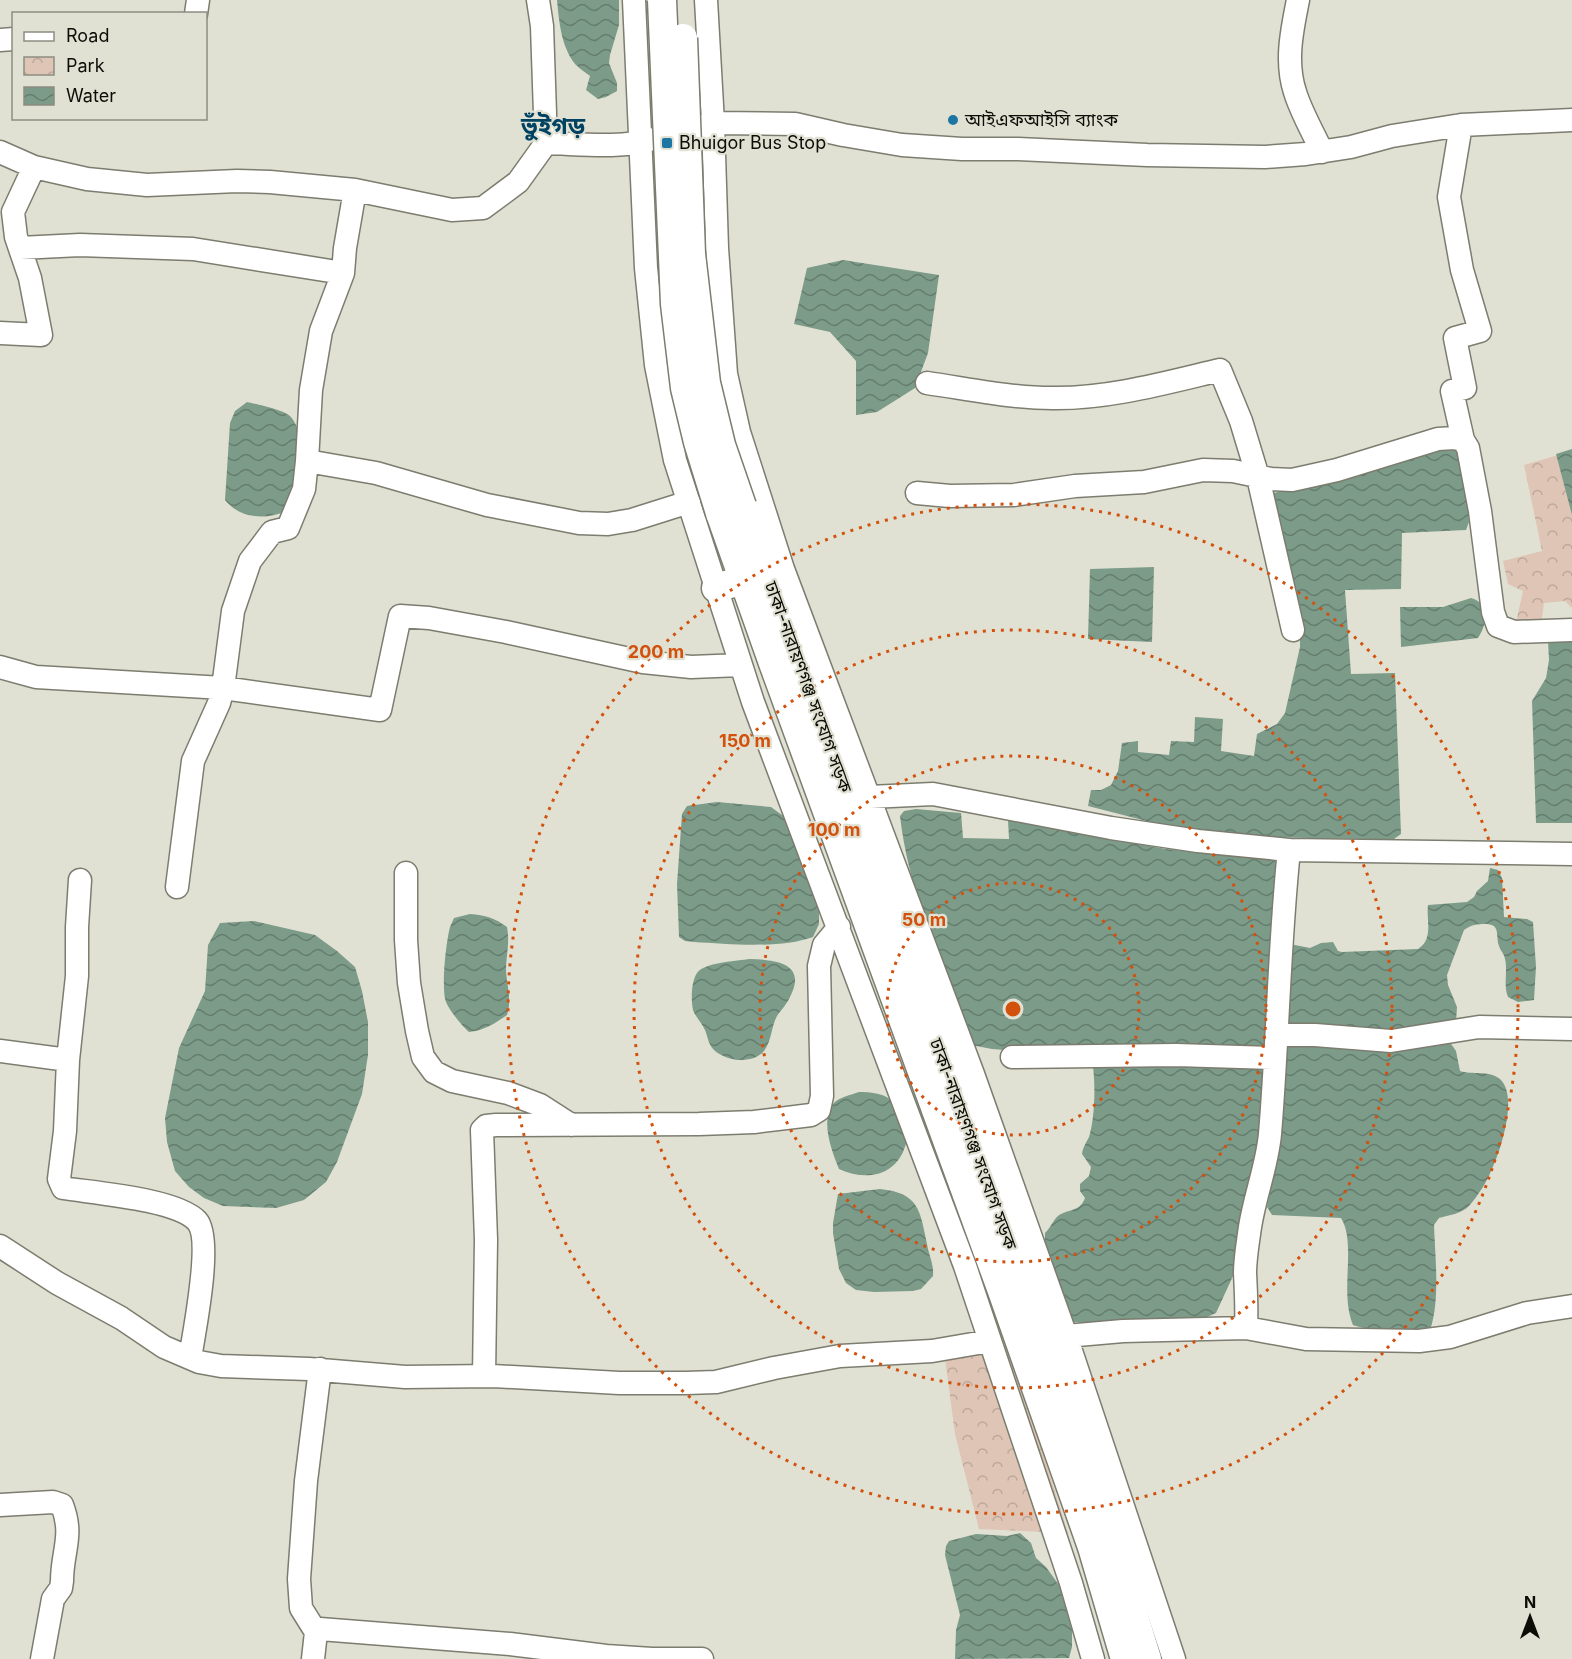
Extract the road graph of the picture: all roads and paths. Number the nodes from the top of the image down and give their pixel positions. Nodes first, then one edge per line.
1 (538, 0) edge
2 (634, 0) edge
3 (663, 0) edge
4 (682, 0) edge
5 (706, 0) edge
6 (1298, 0) edge
7 (1572, 120) edge
8 (713, 123) junction
9 (1461, 125) junction
10 (546, 143) junction
11 (641, 143) junction
12 (0, 152) edge
13 (1322, 152) junction
14 (34, 167) junction
15 (355, 190) junction
16 (20, 248) junction
17 (343, 273) junction
18 (0, 333) edge
19 (927, 383) dead end
20 (1463, 440) junction
21 (307, 461) junction
22 (1258, 477) junction
23 (917, 493) dead end
24 (689, 502) junction
25 (731, 509) junction
26 (764, 575) junction
27 (716, 588) junction
28 (1293, 630) dead end
29 (1572, 630) edge
30 (741, 665) junction
31 (0, 667) edge
32 (223, 688) junction
33 (870, 797) junction
34 (1289, 850) junction
35 (1572, 854) edge
36 (406, 873) dead end
37 (80, 880) dead end
38 (177, 887) dead end
39 (838, 927) junction
40 (1572, 1029) edge
41 (1277, 1035) junction
42 (0, 1051) edge
43 (1012, 1057) dead end
44 (1275, 1058) junction
45 (68, 1060) junction
46 (571, 1125) junction
47 (0, 1246) edge
48 (1572, 1306) edge
49 (1246, 1328) junction
50 (1066, 1336) junction
51 (990, 1341) junction
52 (190, 1358) junction
53 (320, 1369) junction
54 (484, 1376) junction
55 (0, 1505) edge
56 (316, 1632) junction
57 (42, 1659) edge
58 (312, 1659) edge
59 (702, 1659) edge
60 (1094, 1659) edge
61 (1125, 1659) edge
62 (1147, 1659) edge
63 (1174, 1659) edge

1 - 10 street
2 - 11 street
3 - 25 main road, ঢাকা-নারায়ণগঞ্জ সংযোগ সড়ক, bridge
4 - 25 main road, ঢাকা-নারায়ণগঞ্জ সংযোগ সড়ক, bridge
5 - 8 street
6 - 13 street
7 - 9 street
8 - 11 street
8 - 13 street
8 - 26 street
9 - 13 street
9 - 20 street
10 - 11 street
10 - 15 street
11 - 24 street
12 - 14 street
14 - 15 street
14 - 16 street
15 - 17 street
16 - 17 street
16 - 18 street
17 - 21 street
19 - 22 street
20 - 22 street
20 - 29 street
21 - 24 street
21 - 32 street
22 - 23 street
22 - 28 street
24 - 27 street
25 - 26 main road, ঢাকা-নারায়ণগঞ্জ সংযোগ সড়ক
26 - 27 main road
26 - 33 street
26 - 61 main road, ঢাকা-নারায়ণগঞ্জ সংযোগ সড়ক
26 - 62 main road, ঢাকা-নারায়ণগঞ্জ সংযোগ সড়ক
27 - 30 street
30 - 32 street
30 - 39 street
31 - 32 street
32 - 38 street
33 - 34 street
33 - 50 street
34 - 35 street
34 - 41 street
36 - 46 street
37 - 45 street
39 - 46 street
39 - 51 street
40 - 41 street
41 - 44 street
42 - 45 street
43 - 44 street
44 - 49 street
45 - 52 street
46 - 54 street
47 - 52 street
48 - 49 street
49 - 50 street
50 - 63 street
51 - 54 street
51 - 60 street
52 - 53 street
53 - 54 street
53 - 56 street
55 - 57 street
56 - 58 street
56 - 59 street

